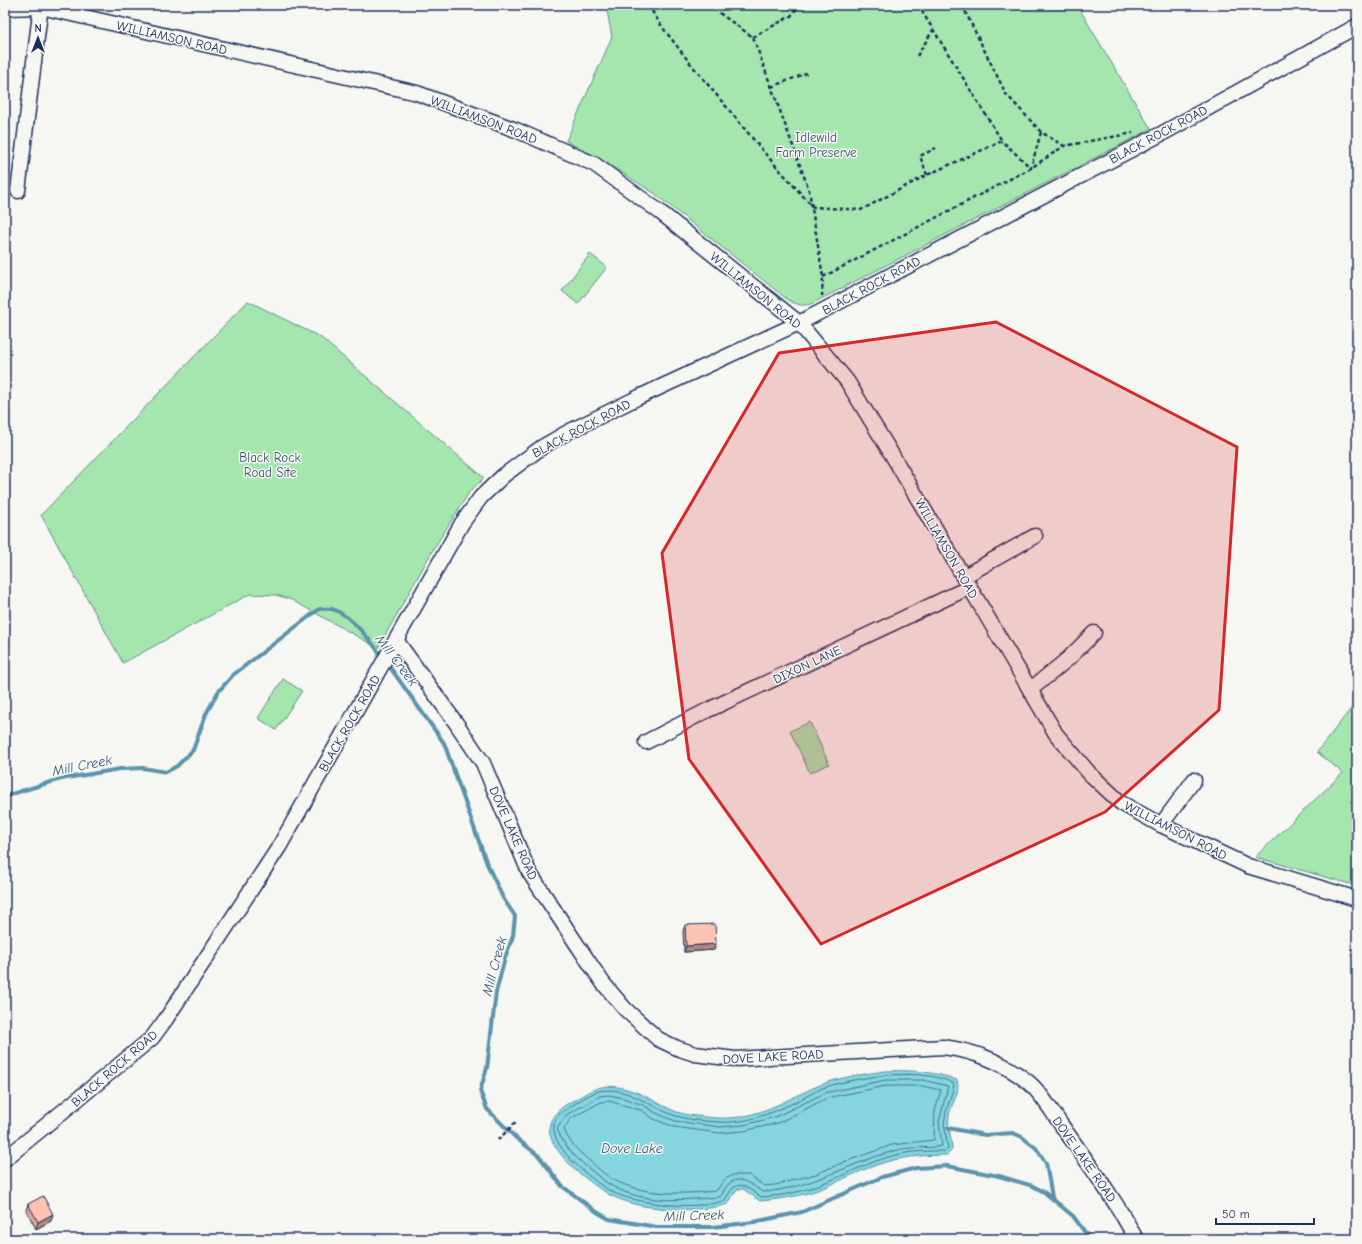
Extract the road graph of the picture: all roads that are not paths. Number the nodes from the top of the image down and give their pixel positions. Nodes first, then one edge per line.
1 (41, 6) edge
2 (5, 8) edge
3 (1357, 26) edge
4 (18, 191) dead end
5 (799, 323) junction
6 (1035, 536) dead end
7 (966, 582) junction
8 (1094, 633) dead end
9 (393, 646) junction
10 (1030, 690) junction
11 (646, 742) dead end
12 (1194, 780) dead end
13 (1161, 825) junction
14 (1357, 899) edge
15 (5, 1159) edge
16 (1136, 1239) edge

1 - 2 street, WILLIAMSON ROAD
1 - 4 street
1 - 5 street, WILLIAMSON ROAD
3 - 5 street, BLACK ROCK ROAD
5 - 7 street, WILLIAMSON ROAD
5 - 9 street, BLACK ROCK ROAD
6 - 7 street, DIXON LANE
7 - 10 street, WILLIAMSON ROAD
7 - 11 street, DIXON LANE
8 - 10 street
9 - 15 street, BLACK ROCK ROAD
9 - 16 street, DOVE LAKE ROAD
10 - 13 street, WILLIAMSON ROAD
12 - 13 street
13 - 14 street, WILLIAMSON ROAD

